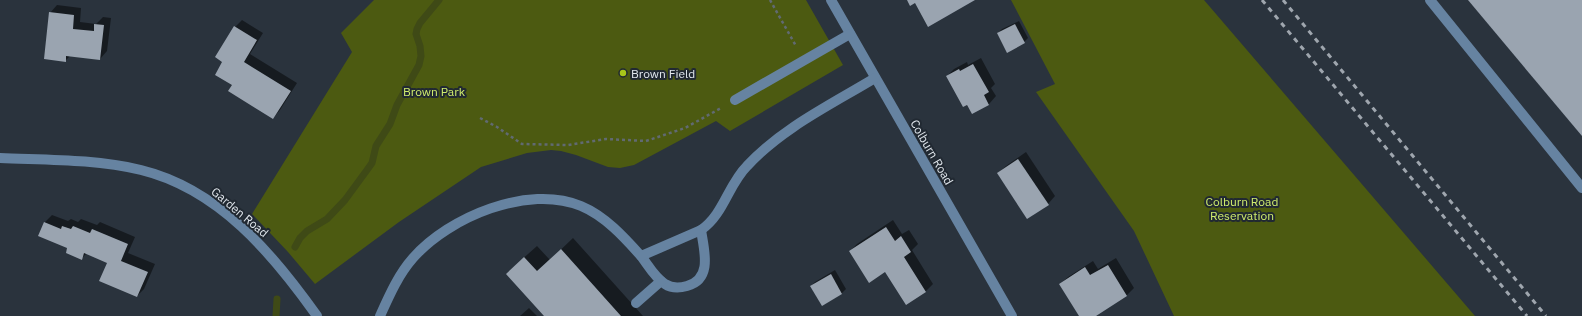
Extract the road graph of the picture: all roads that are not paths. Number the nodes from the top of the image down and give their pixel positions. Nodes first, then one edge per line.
1 (831, 0) edge
2 (1430, 0) edge
3 (850, 34) junction
4 (875, 78) junction
5 (735, 100) road end
6 (0, 158) edge
7 (1582, 188) edge
8 (701, 230) junction
9 (641, 256) junction
10 (661, 281) junction
11 (636, 303) dead end
12 (317, 316) edge
13 (380, 316) edge
14 (1012, 316) edge

1 - 3 street, Colburn Road
2 - 7 street
3 - 4 street, Colburn Road
3 - 5 street
4 - 8 street
4 - 14 street, Colburn Road
6 - 12 street, Garden Road
8 - 9 street
8 - 10 street
9 - 10 street
9 - 13 street
10 - 11 street

